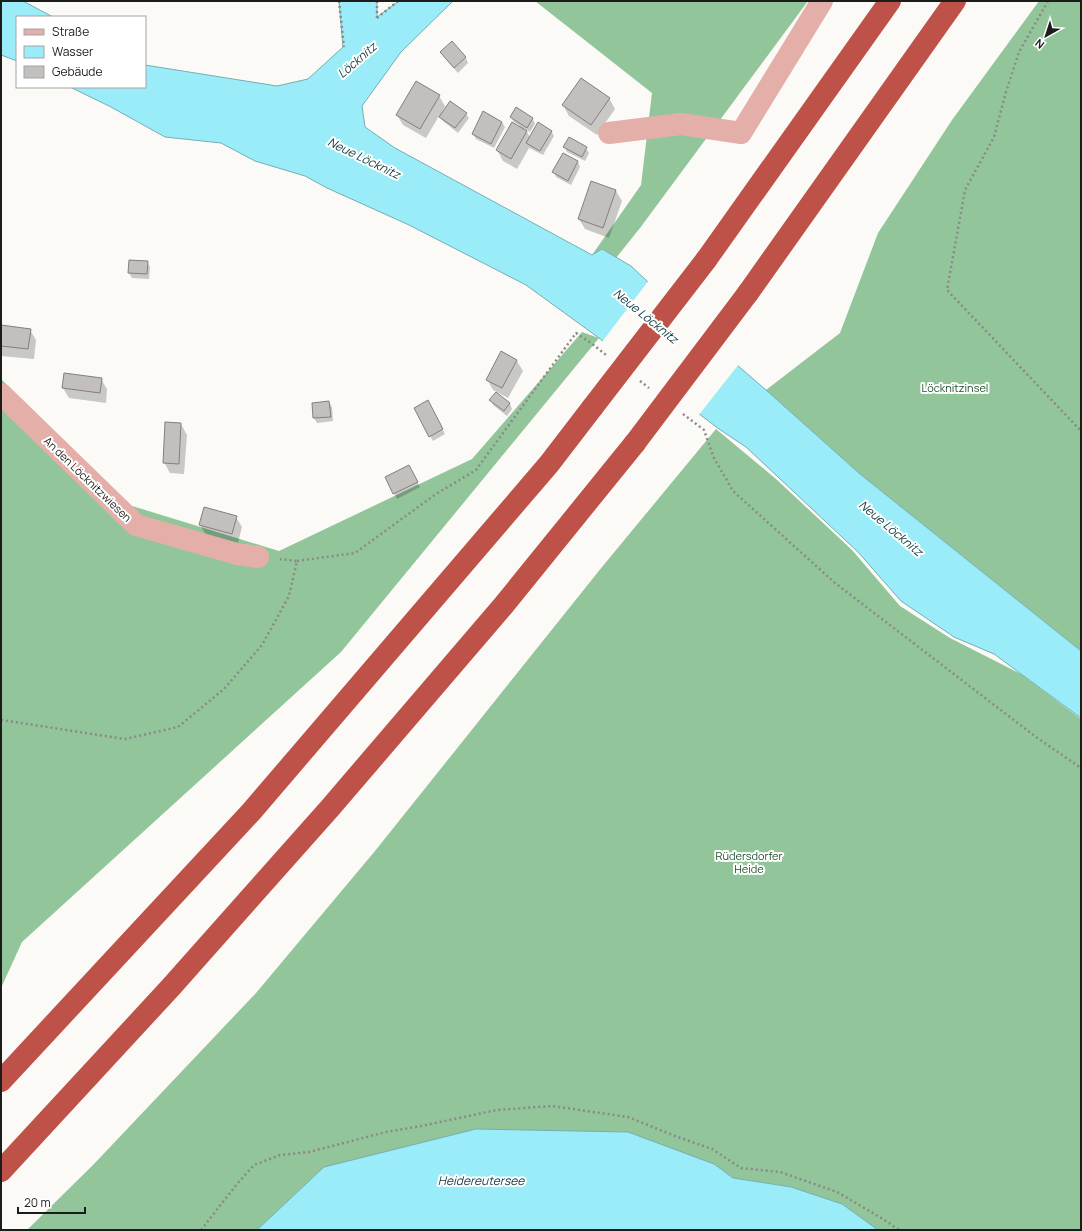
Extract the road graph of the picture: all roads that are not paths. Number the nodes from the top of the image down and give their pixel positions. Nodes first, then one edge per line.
1 (822, 1) edge
2 (890, 1) edge
3 (955, 1) edge
4 (609, 133) dead end
5 (1, 394) edge
6 (258, 557) road end
7 (40, 1040) junction
8 (1, 1069) edge
9 (1, 1081) edge
10 (1, 1171) edge

1 - 4 street
2 - 7 highway, bridge
3 - 10 highway, bridge
5 - 6 street, An den Löcknitzwiesen
7 - 8 highway
7 - 9 highway

